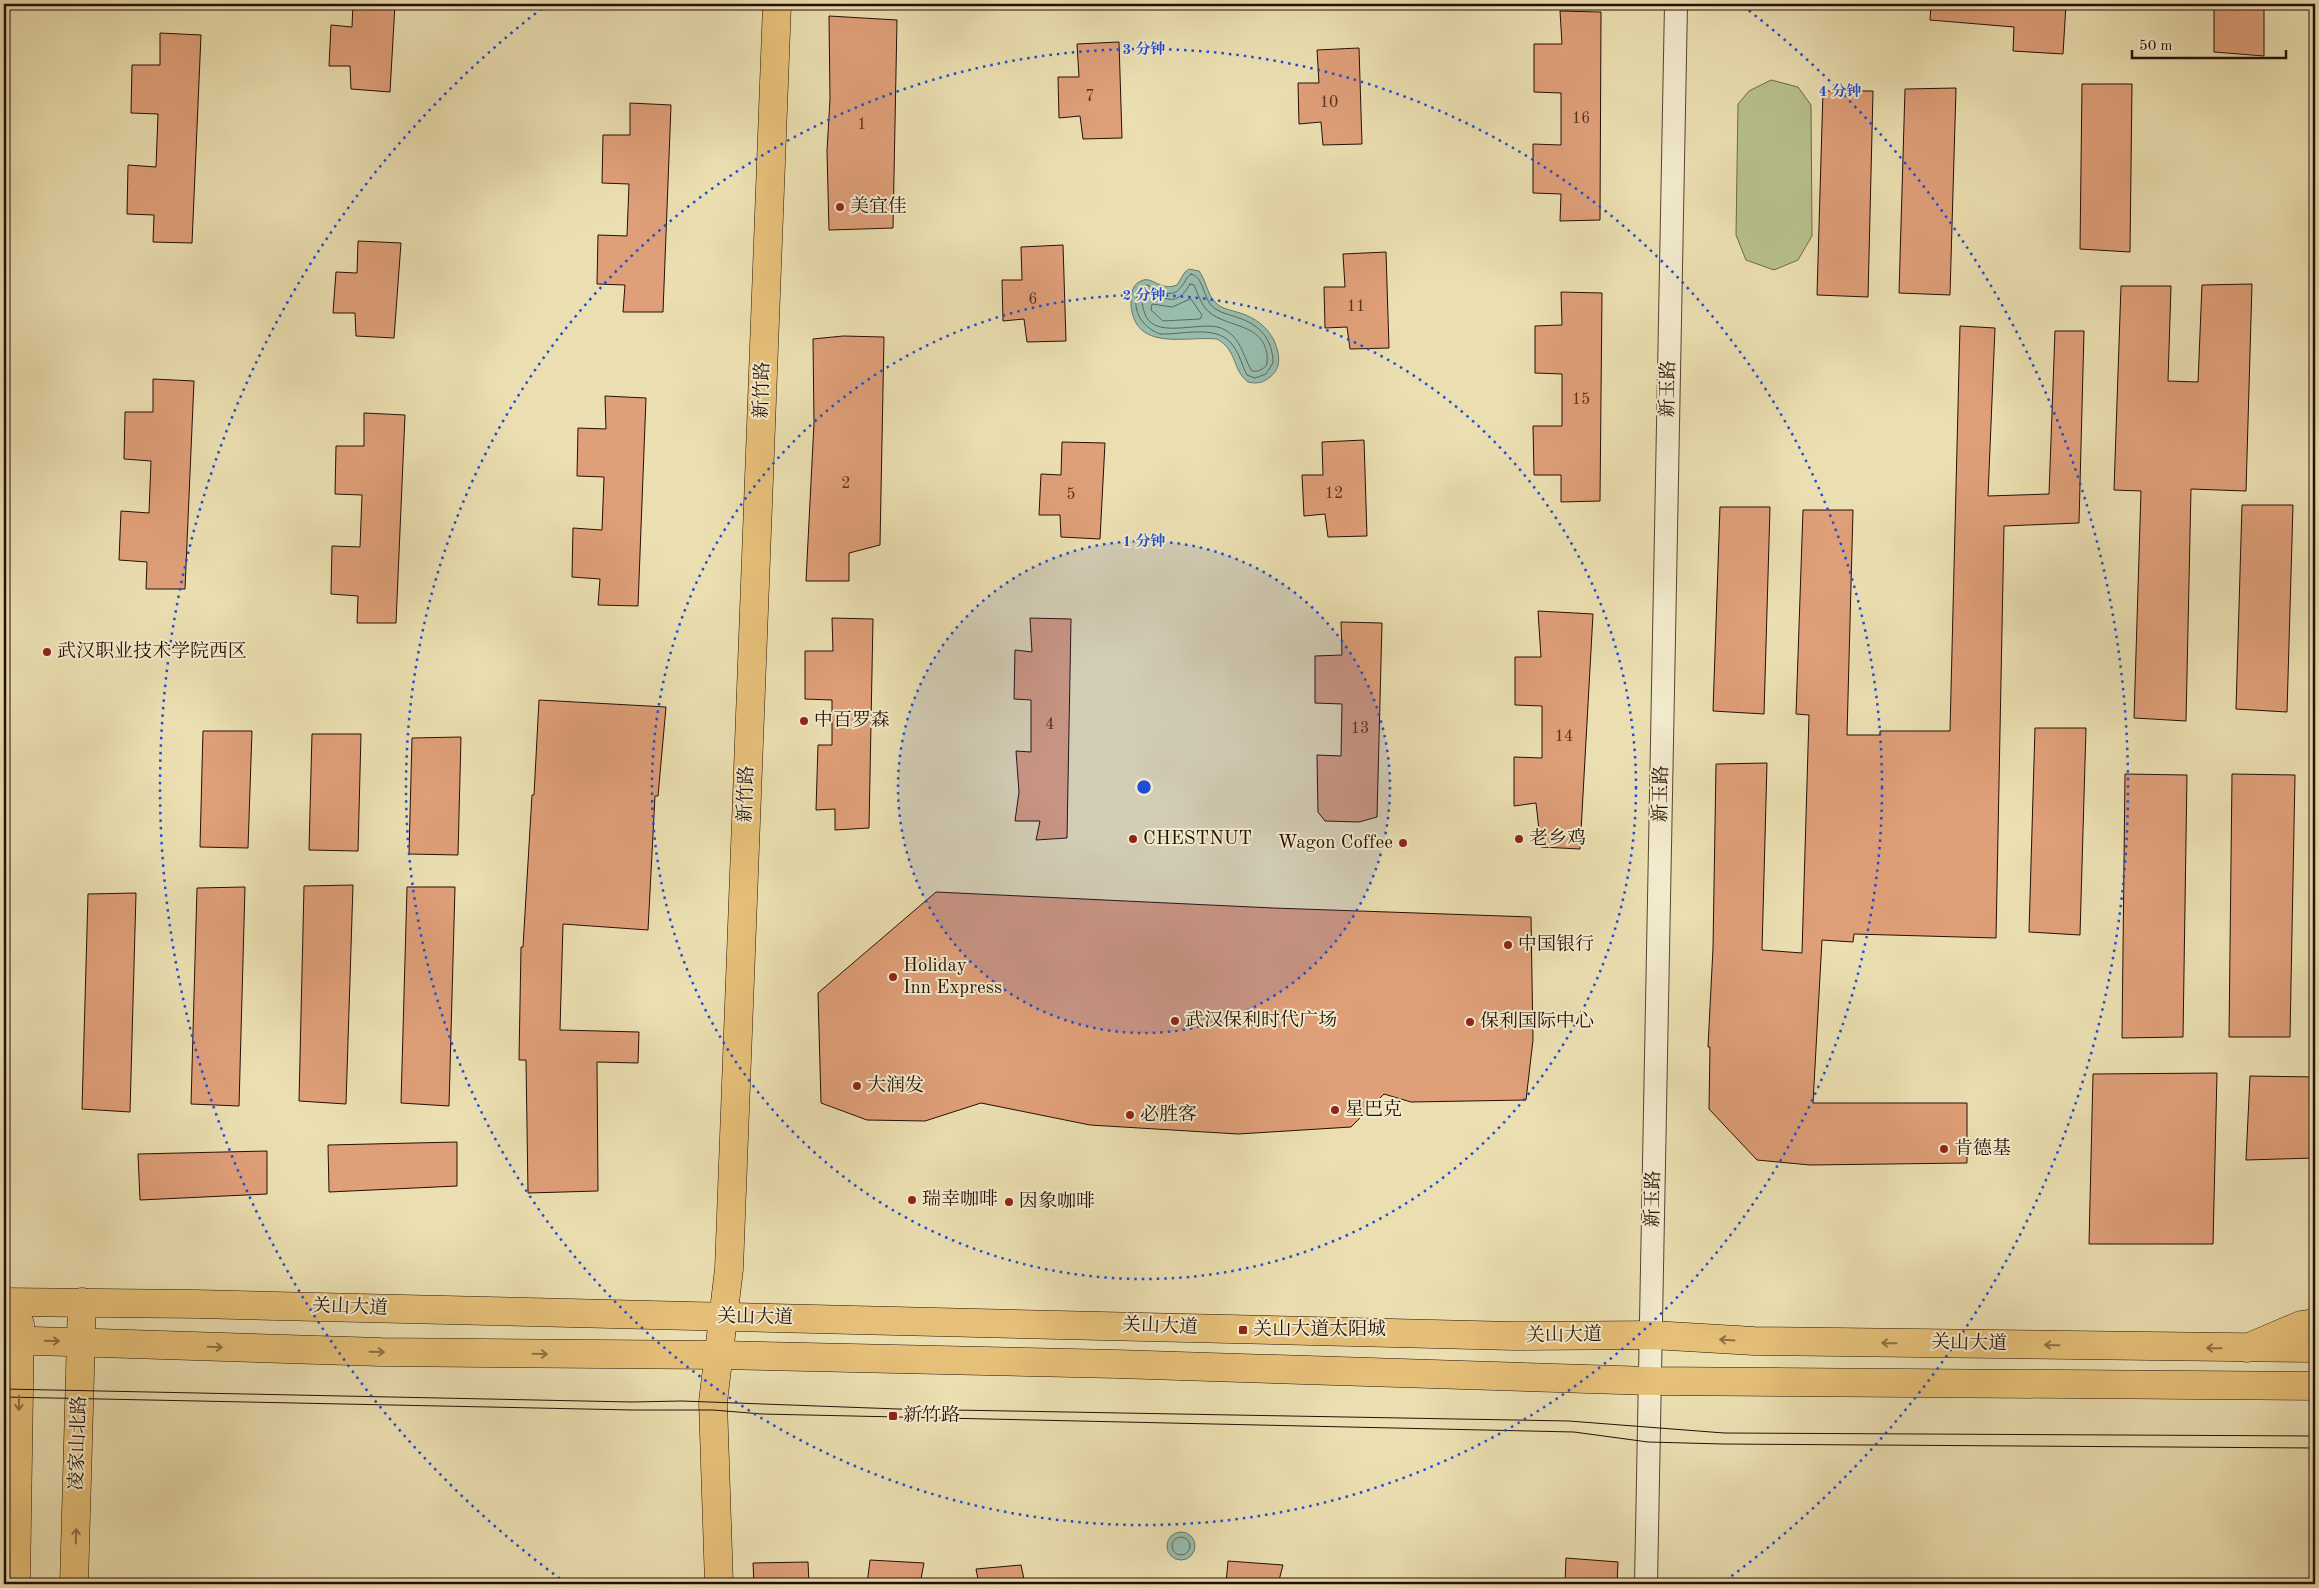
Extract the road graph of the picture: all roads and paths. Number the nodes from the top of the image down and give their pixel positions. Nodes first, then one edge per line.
1 (778, 4) edge
2 (1676, 4) edge
3 (12, 1302) edge
4 (82, 1302) junction
5 (2315, 1310) edge
6 (722, 1318) junction
7 (2315, 1323) edge
8 (1652, 1335) junction
9 (12, 1341) edge
10 (82, 1342) junction
11 (2247, 1348) junction
12 (2315, 1348) edge
13 (719, 1355) junction
14 (1651, 1381) junction
15 (2315, 1386) edge
16 (16, 1584) edge
17 (74, 1584) edge
18 (719, 1584) edge
19 (1646, 1584) edge

1 - 6 main road, 新竹路
2 - 8 street, 新玉路
3 - 4 main road, 关山大道
3 - 9 main road
4 - 6 main road, 关山大道
4 - 10 main road, 凌家山北路
5 - 11 main road
6 - 8 main road, 关山大道
6 - 13 main road, 新竹路
7 - 11 main road
11 -> 8 main road, 关山大道
8 - 14 street, 新玉路
9 -> 10 main road, 关山大道
9 -> 16 main road
10 -> 13 main road, 关山大道
17 -> 10 main road, 凌家山北路
11 - 12 main road, 关山大道
13 - 14 main road, 关山大道
13 - 18 main road, 新竹路
14 - 15 main road, 关山大道
14 - 19 street, 新玉路

